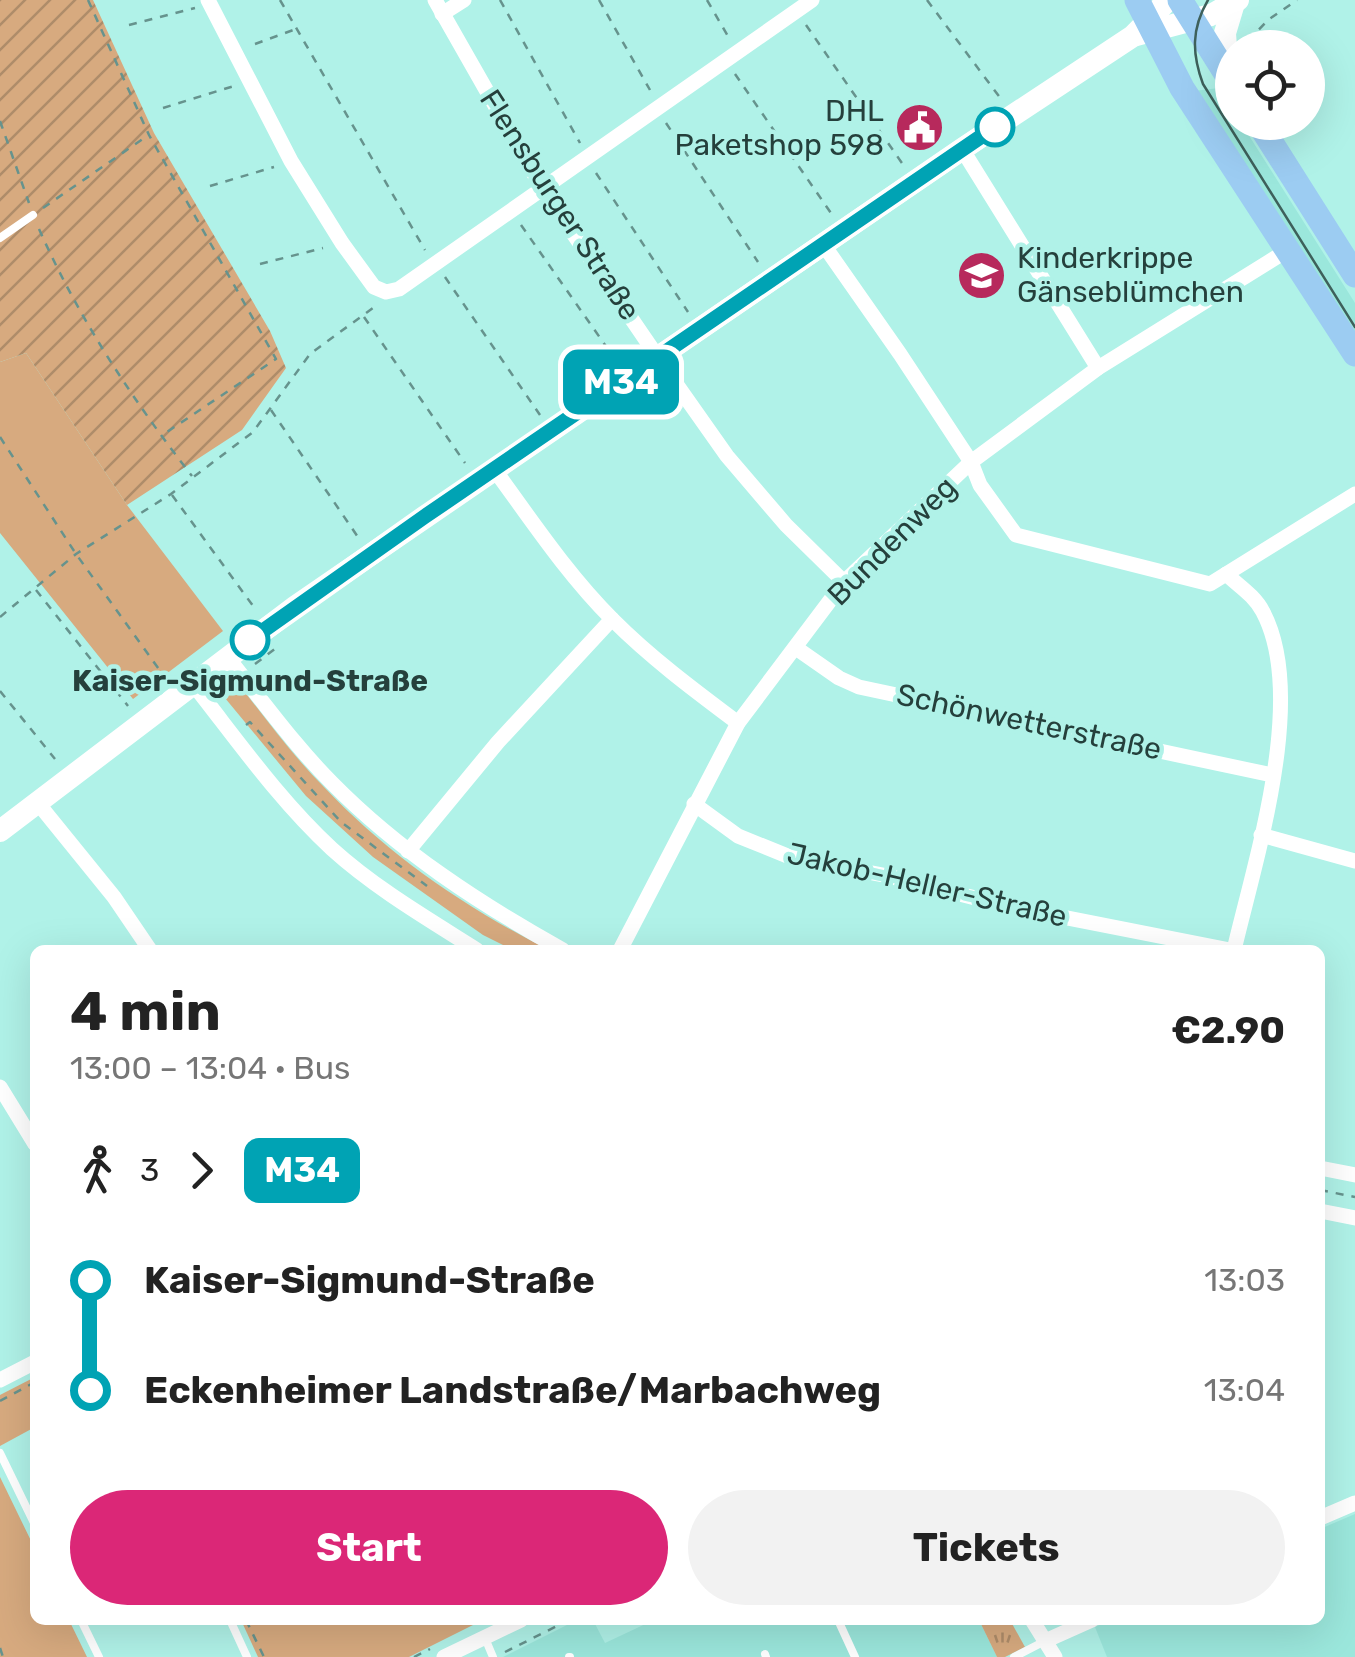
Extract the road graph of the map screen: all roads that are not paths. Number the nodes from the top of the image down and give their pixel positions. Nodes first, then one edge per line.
1 (464, 0) edge
2 (812, 0) edge
3 (1236, 1) edge
4 (202, 4) edge
5 (438, 7) edge
6 (1161, 19) edge
7 (1226, 30) edge
8 (1215, 67) edge
9 (1269, 140) edge
10 (962, 149) junction
11 (542, 188) junction
12 (33, 215) road end
13 (0, 238) edge
14 (823, 244) junction
15 (1288, 250) junction
16 (1355, 276) edge
17 (1355, 354) edge
18 (659, 357) junction
19 (1098, 368) junction
20 (970, 462) junction
21 (494, 469) junction
22 (1355, 494) edge
23 (1226, 574) junction
24 (844, 582) junction
25 (612, 619) junction
26 (796, 648) junction
27 (228, 658) junction
28 (186, 690) junction
29 (738, 722) junction
30 (1272, 775) junction
31 (38, 802) junction
32 (694, 804) junction
33 (0, 831) edge
34 (1262, 835) junction
35 (408, 851) junction
36 (1355, 861) edge
37 (147, 945) edge
38 (468, 945) edge
39 (554, 945) edge
40 (623, 945) edge
41 (1206, 945) edge
42 (1233, 945) edge
43 (0, 1087) edge
44 (30, 1136) edge
45 (1325, 1169) edge
46 (1355, 1176) edge
47 (1325, 1212) edge
48 (1355, 1218) edge
49 (30, 1365) edge
50 (0, 1380) edge
51 (0, 1454) edge
52 (1355, 1503) edge
53 (30, 1515) edge
54 (1325, 1516) edge
55 (83, 1625) edge
56 (232, 1625) edge
57 (510, 1625) edge
58 (840, 1625) edge
59 (1034, 1625) edge
60 (1085, 1625) edge
61 (484, 1637) junction
62 (464, 1652) edge
63 (1048, 1652) edge
64 (99, 1657) edge
65 (247, 1657) edge
66 (444, 1657) edge
67 (494, 1657) edge
68 (854, 1657) edge
69 (1014, 1657) edge

1 - 5 street
2 - 11 street
3 - 6 main road
3 - 7 main road
4 - 11 street
5 - 11 street, Flensburger Straße
6 - 8 main road
6 - 10 main road
6 - 15 main road
9 - 16 main road
10 - 14 main road
10 - 19 street
11 - 18 street, Flensburger Straße
12 - 13 lane
14 - 18 main road
14 - 20 street
15 - 17 main road
15 - 19 street, Bundenweg
18 - 21 main road
18 - 24 street, Flensburger Straße
19 - 20 street, Bundenweg
20 - 23 street
20 - 24 street, Bundenweg
21 - 25 street
21 - 27 main road
22 - 23 street
23 - 30 street
24 - 26 street, Bundenweg
25 - 29 street
25 - 35 street
26 - 29 street, Bundenweg
26 - 30 street, Schönwetterstraße
27 - 28 main road
27 - 35 street
28 - 31 main road
28 - 38 street
29 - 32 street, Bundenweg
30 - 34 street
31 - 33 main road
31 - 37 street
32 - 40 street, Bundenweg
32 - 41 street, Jakob-Heller-Straße
34 - 36 street
34 - 42 street
35 - 39 street
43 - 44 street
45 - 46 street
47 - 48 street
49 - 50 street
51 - 53 lane
52 - 54 street
55 - 64 lane
56 - 65 lane
57 - 61 street
58 - 68 lane
59 - 63 street
60 - 63 street
61 - 62 street
61 - 67 lane
62 - 66 street
63 - 69 lane

